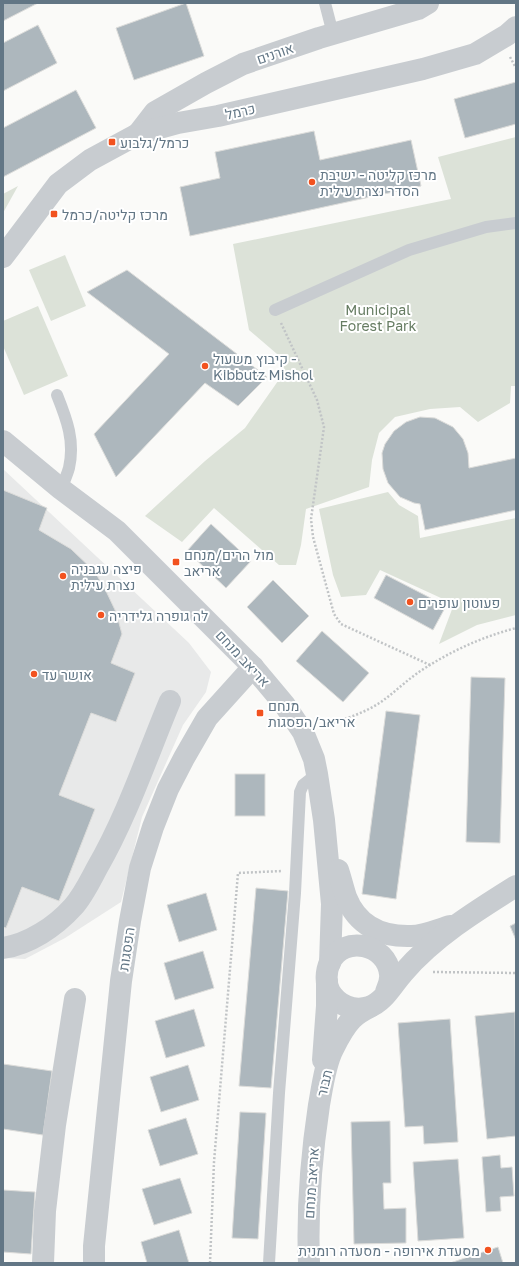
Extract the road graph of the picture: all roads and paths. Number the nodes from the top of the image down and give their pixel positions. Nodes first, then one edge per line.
1 (325, 3) edge
2 (428, 3) edge
3 (516, 27) edge
4 (333, 34) junction
5 (138, 134) junction
6 (516, 223) edge
7 (3, 257) edge
8 (275, 310) joint
9 (57, 395) dead end
10 (4, 443) edge
11 (61, 489) junction
12 (516, 628) edge
13 (430, 665) junction
14 (253, 667) junction
15 (170, 701) dead end
16 (303, 732) junction
17 (317, 774) junction
18 (325, 825) junction
19 (296, 871) junction
20 (516, 886) edge
21 (332, 904) junction
22 (458, 924) junction
23 (437, 940) junction
24 (368, 947) junction
25 (3, 948) edge
26 (403, 972) junction
27 (328, 973) junction
28 (516, 973) edge
29 (386, 992) junction
30 (75, 999) dead end
31 (370, 1007) junction
32 (320, 1103) junction
33 (43, 1263) edge
34 (94, 1263) edge
35 (210, 1263) edge
36 (269, 1263) edge
37 (309, 1263) edge

1 - 4 lane
2 - 4 street, אורנים
3 - 5 street, כרמל
4 - 5 street, אורנים
5 - 7 street, כרמל
6 - 8 lane
8 - 13 path
9 - 11 lane
10 - 11 street, אריאב מנחם
11 - 14 street, אריאב מנחם
12 - 13 path
13 - 16 path
14 - 16 street, אריאב מנחם
14 - 34 street, הפסגות
15 - 25 street
16 - 17 street, אריאב מנחם
17 - 18 street, אריאב מנחם
17 - 19 lane
18 - 21 street, אריאב מנחם
18 - 22 street
19 - 35 path
19 - 36 lane
20 - 22 street
21 - 24 street
21 - 27 street, תבור
22 - 23 street
23 - 24 street
23 - 26 street
24 - 27 street
24 - 29 street
26 - 28 path
26 - 29 street
27 - 31 street
27 - 32 street, תבור
29 - 31 street
30 - 33 street
31 - 32 street, תבור
32 - 37 street, אריאב מנחם

